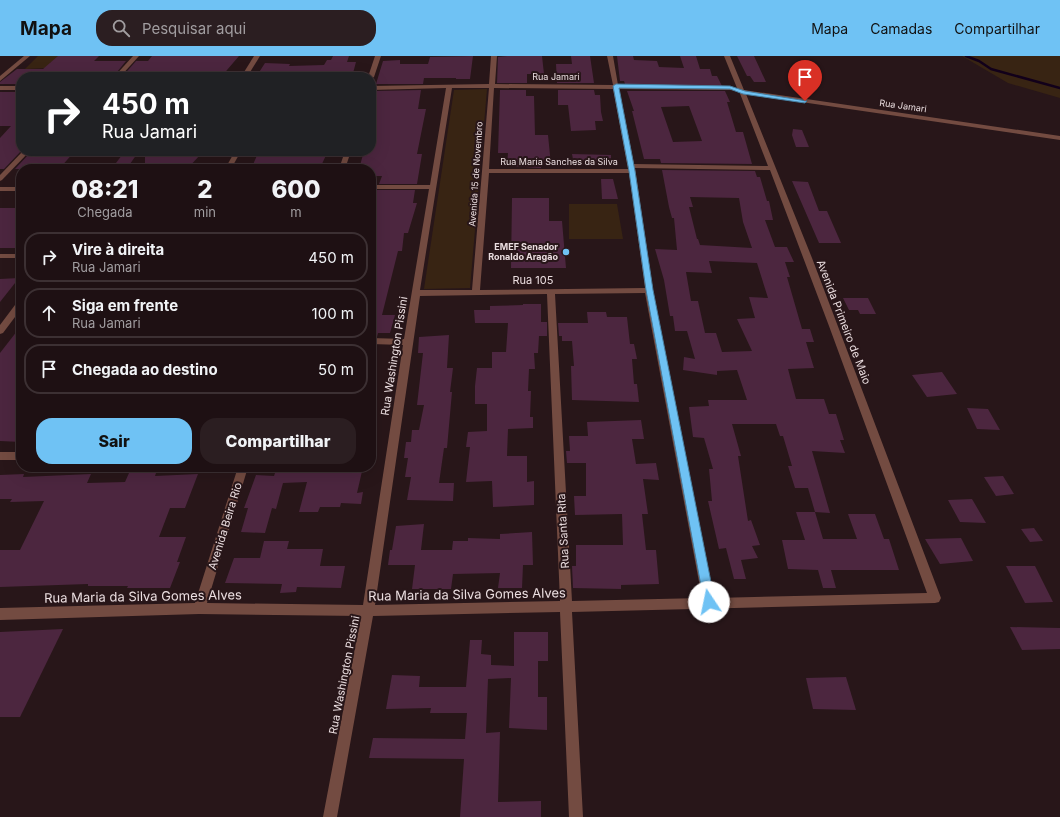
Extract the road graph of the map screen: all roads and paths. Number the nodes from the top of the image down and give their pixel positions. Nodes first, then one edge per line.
1 (27, 56) edge
2 (136, 56) edge
3 (257, 56) edge
4 (378, 56) edge
5 (494, 56) edge
6 (610, 56) edge
7 (727, 56) edge
8 (122, 72) edge
9 (247, 72) edge
10 (373, 72) edge
11 (0, 79) edge
12 (491, 86) junction
13 (616, 86) junction
14 (449, 87) junction
15 (0, 88) edge
16 (16, 88) edge
17 (376, 88) edge
18 (742, 91) junction
19 (1060, 138) edge
20 (22, 156) edge
21 (773, 168) junction
22 (632, 169) junction
23 (485, 171) junction
24 (0, 179) edge
25 (376, 187) edge
26 (433, 187) junction
27 (16, 189) edge
28 (0, 190) edge
29 (0, 256) edge
30 (16, 256) edge
31 (649, 290) junction
32 (551, 292) junction
33 (476, 293) junction
34 (416, 294) junction
35 (16, 310) edge
36 (0, 331) edge
37 (376, 341) edge
38 (408, 342) junction
39 (0, 456) edge
40 (16, 456) edge
41 (241, 472) edge
42 (935, 598) joint
43 (709, 602) junction
44 (567, 607) junction
45 (199, 608) junction
46 (368, 611) junction
47 (0, 614) edge
48 (330, 817) edge
49 (576, 817) edge

1 - 11 street
2 - 8 street
3 - 9 street
4 - 10 street
5 - 12 street, Avenida 15 de Novembro
6 - 13 street
7 - 18 street, Avenida Primeiro de Maio
12 - 13 street, Rua Jamari
12 - 14 street, Rua Jamari
12 - 23 street, Avenida 15 de Novembro
13 - 18 street, Rua Jamari
13 - 22 street
14 - 17 street, Rua Jamari
14 - 26 street, Rua Washington Pissini
15 - 16 street
18 - 19 street, Rua Jamari
18 - 21 street, Avenida Primeiro de Maio
20 - 24 street
21 - 22 street, Rua Maria Sanches da Silva
21 - 42 street, Avenida Primeiro de Maio
22 - 23 street, Rua Maria Sanches da Silva
22 - 31 street
23 - 33 street, Avenida 15 de Novembro
25 - 26 street
26 - 34 street, Rua Washington Pissini
27 - 28 street
29 - 30 street
31 - 32 street, Rua 105
31 - 43 street
32 - 33 street, Rua 105
32 - 44 street, Rua Santa Rita
33 - 34 street, Rua 105
34 - 38 street, Rua Washington Pissini
35 - 36 street
37 - 38 street
38 - 46 street, Rua Washington Pissini
39 - 40 street
41 - 45 street, Avenida Beira Rio
42 - 43 street, Rua Maria da Silva Gomes Alves
43 - 44 street, Rua Maria da Silva Gomes Alves
44 - 46 street, Rua Maria da Silva Gomes Alves
44 - 49 street, Rua Santa Rita
45 - 46 street, Rua Maria da Silva Gomes Alves
45 - 47 street, Rua Maria da Silva Gomes Alves
46 - 48 street, Rua Washington Pissini

